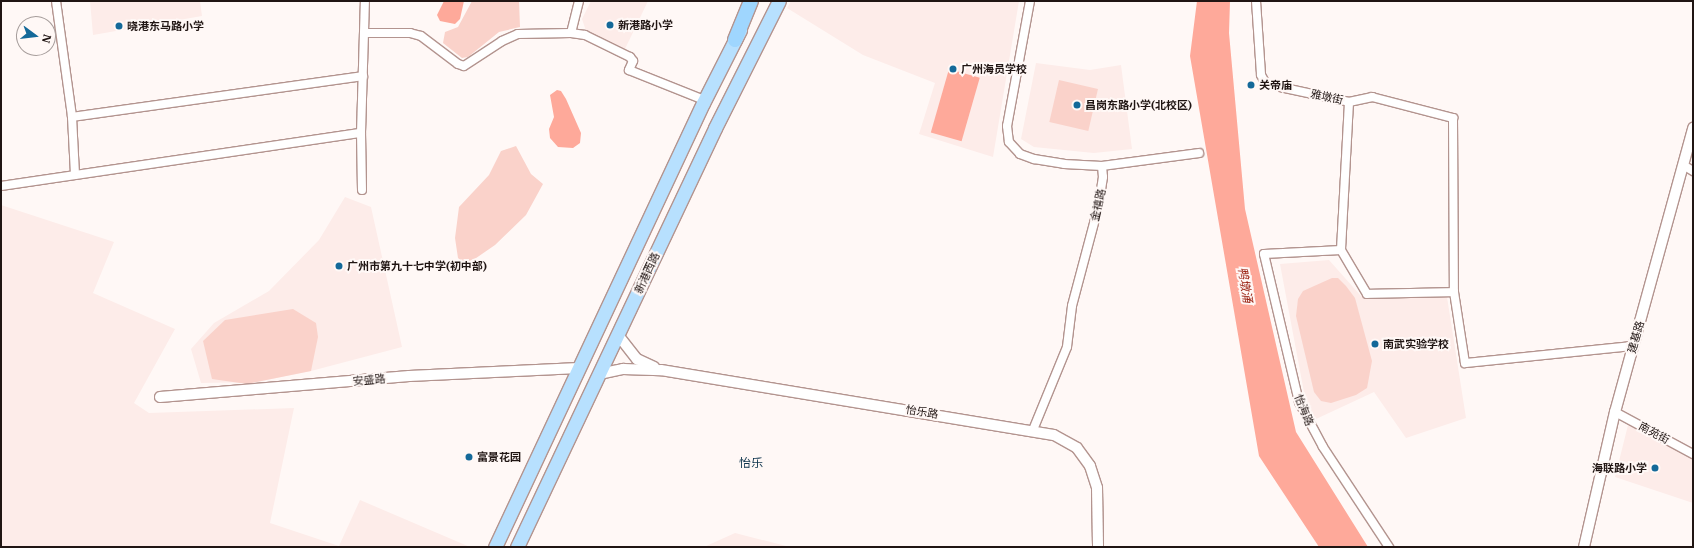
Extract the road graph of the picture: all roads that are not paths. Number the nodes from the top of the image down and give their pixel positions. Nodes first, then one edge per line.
1 (56, 1) edge
2 (365, 1) edge
3 (579, 1) edge
4 (744, 1) edge
5 (751, 1) edge
6 (757, 1) edge
7 (779, 1) edge
8 (1030, 1) edge
9 (1256, 1) edge
10 (365, 33) junction
11 (571, 33) junction
12 (735, 40) junction
13 (363, 76) junction
14 (704, 100) junction
15 (1349, 102) junction
16 (72, 117) junction
17 (1693, 128) edge
18 (361, 132) junction
19 (1199, 153) dead end
20 (1683, 165) junction
21 (1102, 166) junction
22 (1693, 171) edge
23 (75, 175) junction
24 (1, 186) edge
25 (362, 190) dead end
26 (1341, 250) junction
27 (1454, 292) junction
28 (618, 335) junction
29 (1633, 346) junction
30 (579, 368) junction
31 (661, 370) junction
32 (599, 374) junction
33 (160, 397) dead end
34 (1615, 412) junction
35 (1033, 430) junction
36 (1693, 454) edge
37 (495, 547) edge
38 (517, 547) edge
39 (1098, 547) edge
40 (1389, 547) edge
41 (1584, 547) edge

1 - 16 street
2 - 10 street
3 - 11 street
4 - 12 main road
5 - 12 highway
6 - 12 main road, 新港西路
7 - 28 main road, 新港西路
8 - 21 street
9 - 15 street, 雅墩街
10 - 11 street
10 - 13 street
11 - 14 street
12 - 14 main road, 新港西路
13 - 16 street
13 - 18 street
14 - 30 main road, 新港西路
15 - 26 street, 雅墩街
15 - 27 street
16 - 23 street
17 - 20 street, 建基路
18 - 23 street
18 - 25 street
19 - 21 street
20 - 22 street
20 - 29 street, 建基路
21 - 35 street, 金禧路
23 - 24 street
26 - 27 street
26 - 40 street, 怡海路
27 - 29 street
28 - 31 street
28 - 32 main road, 新港西路
29 - 34 street, 建基路
30 - 33 street, 安盛路
30 - 37 main road, 新港西路
31 - 32 street
31 - 35 street, 怡乐路
32 - 38 main road, 新港西路
34 - 36 street, 南苑街
34 - 41 street, 建基路
35 - 39 street, 怡乐路

